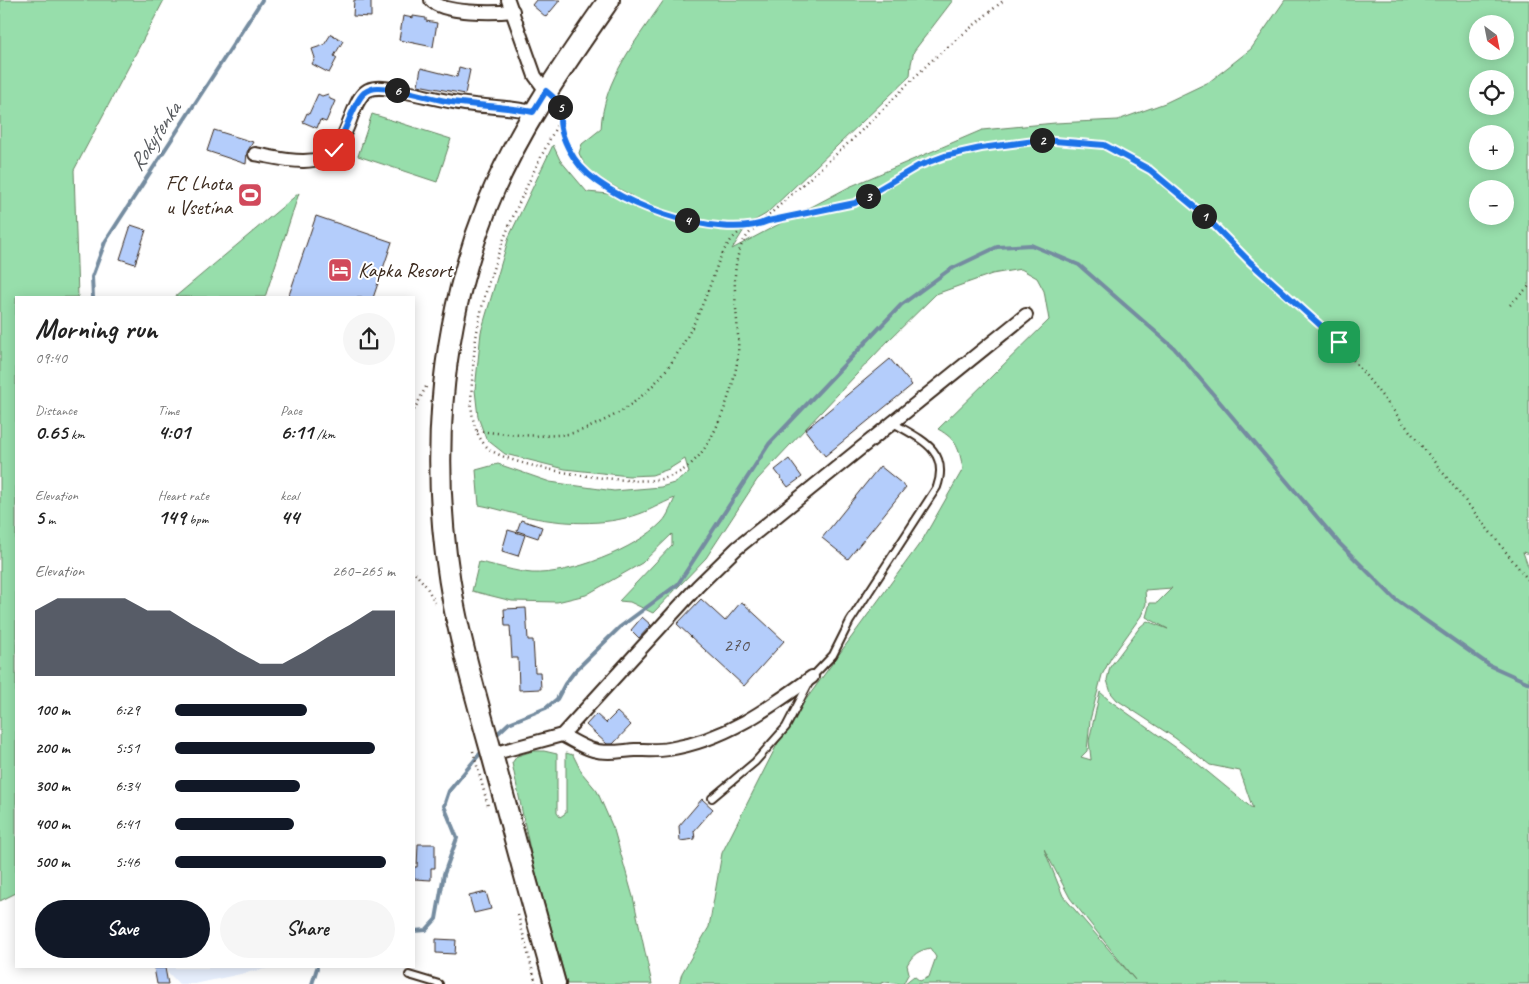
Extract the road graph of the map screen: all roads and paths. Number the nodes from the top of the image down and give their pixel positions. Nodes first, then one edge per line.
1 (431, 0) edge
2 (609, 0) edge
3 (1004, 0) edge
4 (510, 5) edge
5 (546, 91) junction
6 (533, 112) junction
7 (560, 119) junction
8 (255, 154) dead end
9 (751, 225) junction
10 (758, 225) junction
11 (1529, 286) edge
12 (1510, 305) dead end
13 (1026, 315) dead end
14 (893, 423) junction
15 (477, 430) junction
16 (1529, 581) edge
17 (812, 677) junction
18 (562, 735) junction
19 (485, 747) junction
20 (477, 769) dead end
21 (712, 798) dead end
22 (409, 975) dead end
23 (439, 984) edge
24 (555, 984) edge

1 - 4 street
2 - 5 main road
3 - 10 path
4 - 5 street
5 - 6 main road
5 - 7 path
6 - 8 street
6 - 19 main road
7 - 9 path
7 - 15 path
9 - 10 path
9 - 15 path
10 - 15 path
10 - 16 path
11 - 12 path
13 - 14 street
14 - 17 lane
14 - 18 street
17 - 18 street
17 - 21 lane
18 - 19 street
19 - 20 path
19 - 24 main road
22 - 23 lane

